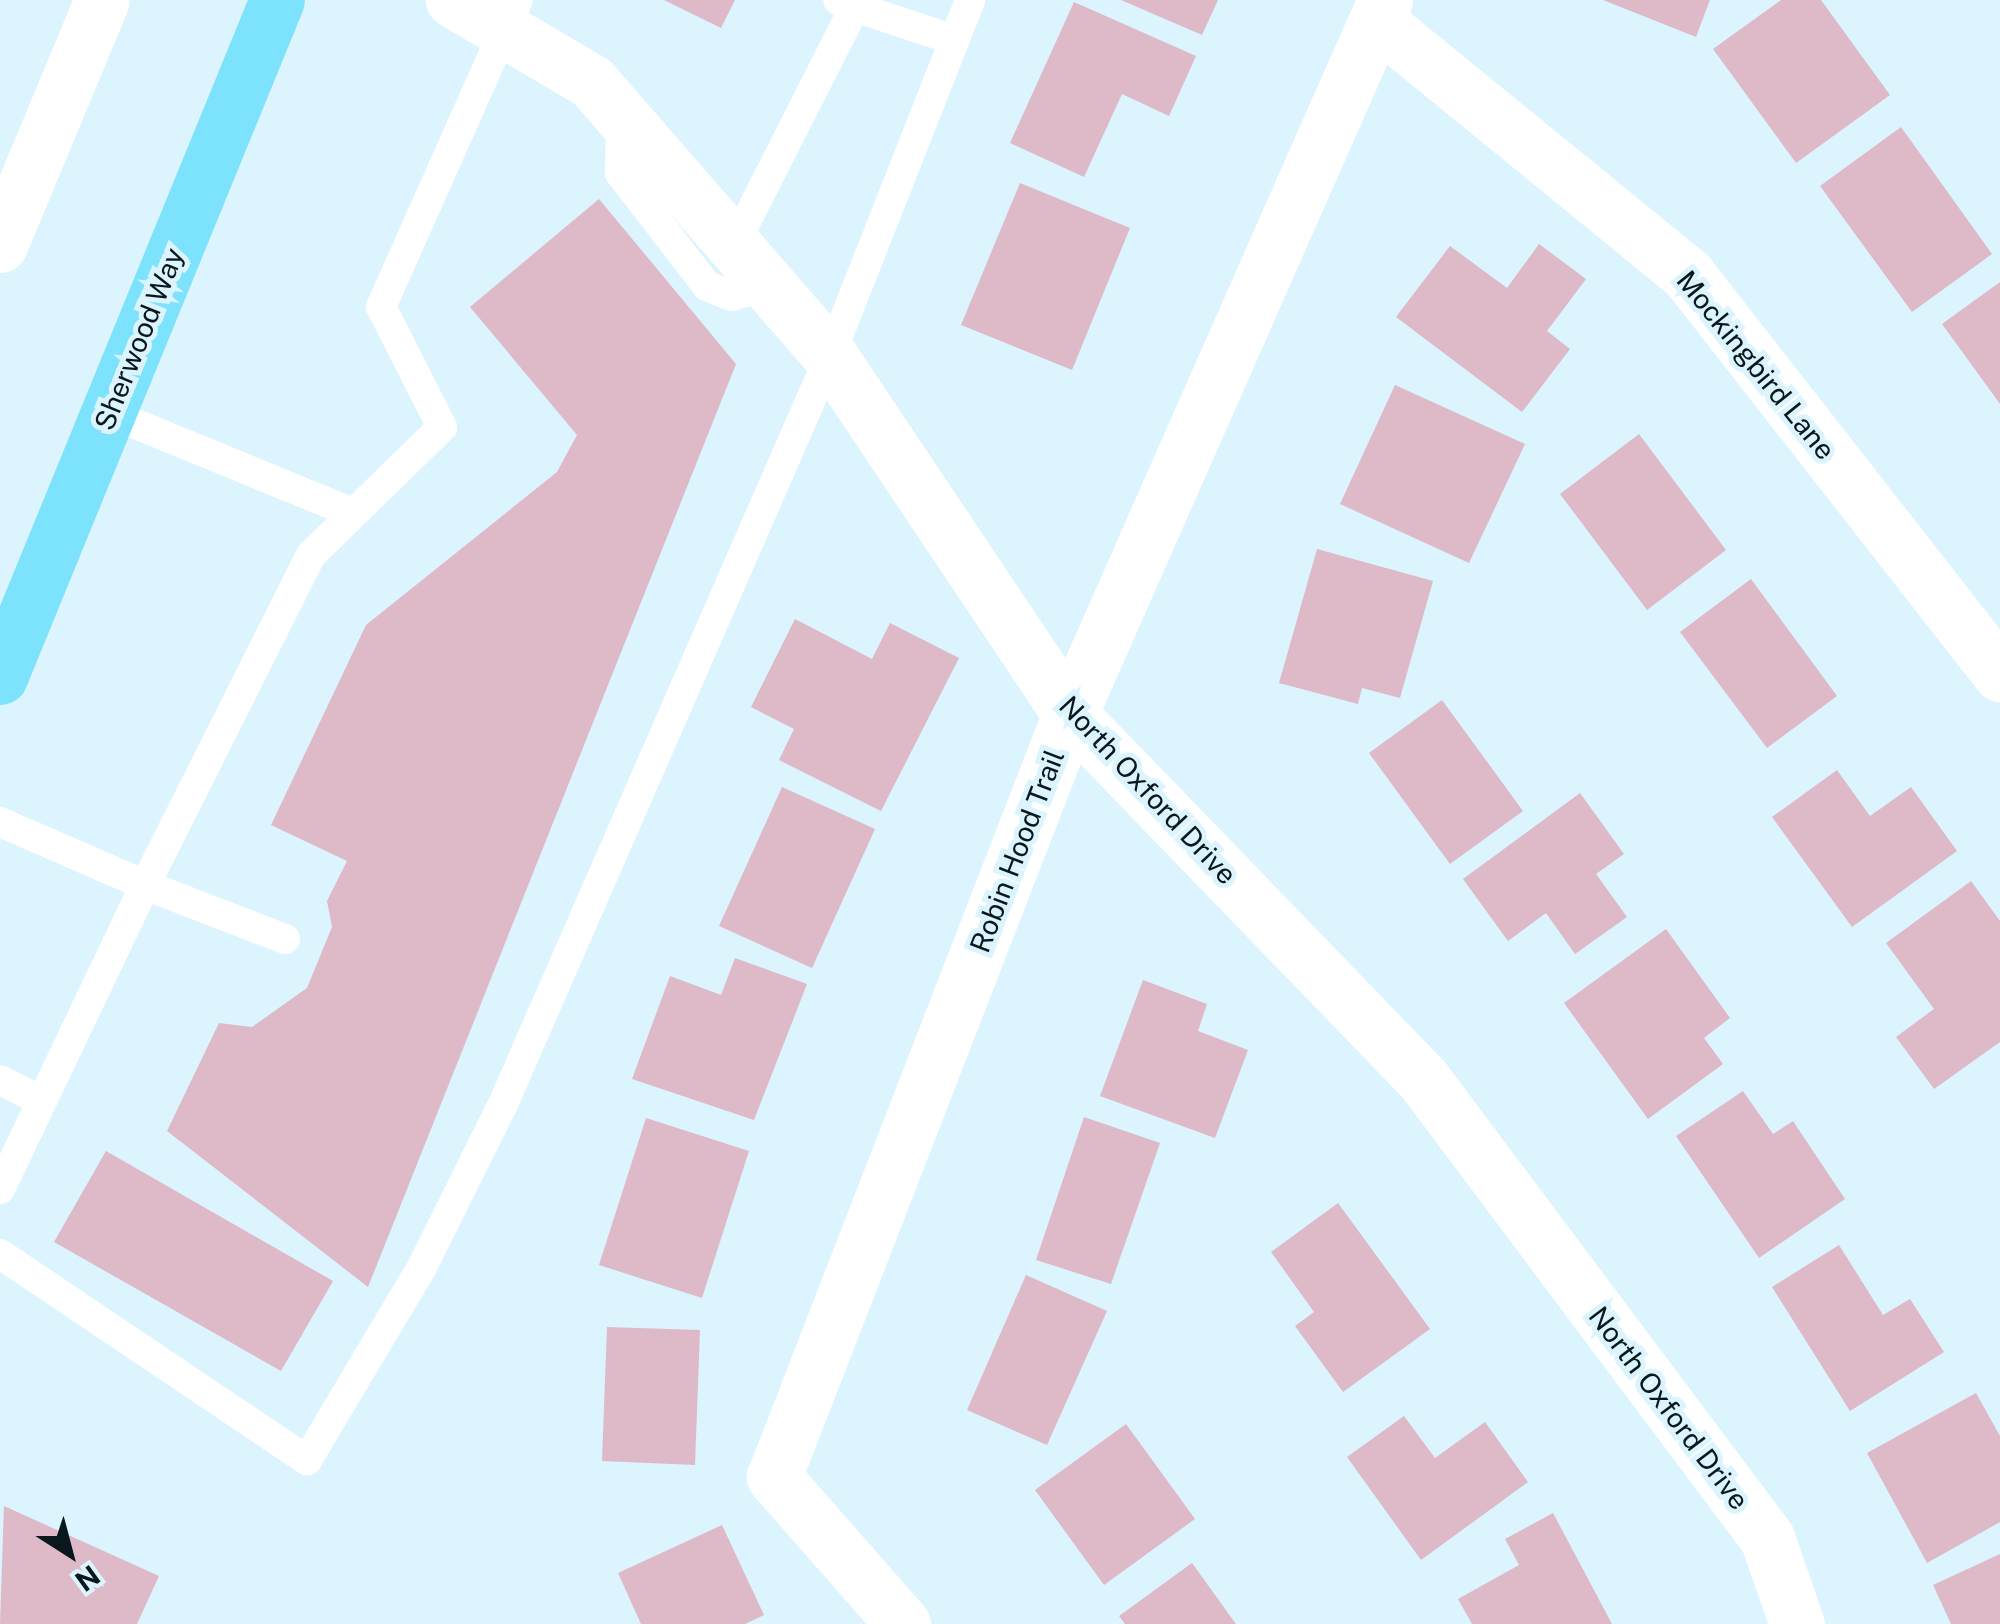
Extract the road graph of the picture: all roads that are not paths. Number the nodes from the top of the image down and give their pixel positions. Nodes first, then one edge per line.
1 (102, 0) edge
2 (277, 0) edge
3 (453, 0) edge
4 (970, 0) edge
5 (846, 4) edge
6 (1381, 10) edge
7 (512, 16) edge
8 (954, 40) junction
9 (0, 245) edge
10 (751, 265) junction
11 (830, 356) junction
12 (108, 413) junction
13 (353, 514) junction
14 (2000, 674) edge
15 (0, 677) edge
16 (1070, 714) junction
17 (0, 822) edge
18 (145, 885) junction
19 (284, 939) dead end
20 (0, 1080) edge
21 (42, 1101) junction
22 (0, 1190) edge
23 (0, 1254) edge
24 (902, 1624) edge
25 (1797, 1624) edge

1 - 9 street
2 - 12 main road, Sherwood Way
3 - 7 street, North Oxford Drive
4 - 8 lane
5 - 8 lane
5 - 10 lane
6 - 14 street, Mockingbird Lane
6 - 16 street, Robin Hood Trail
7 - 10 street, North Oxford Drive
7 - 13 lane
8 - 11 lane
10 - 11 street, North Oxford Drive
11 - 16 street, North Oxford Drive
11 - 23 lane
12 - 13 lane
12 - 15 main road, Sherwood Way
13 - 18 lane
16 - 24 street, Robin Hood Trail
16 - 25 street, North Oxford Drive
17 - 18 lane
18 - 19 lane
18 - 21 lane
20 - 21 lane
21 - 22 lane

